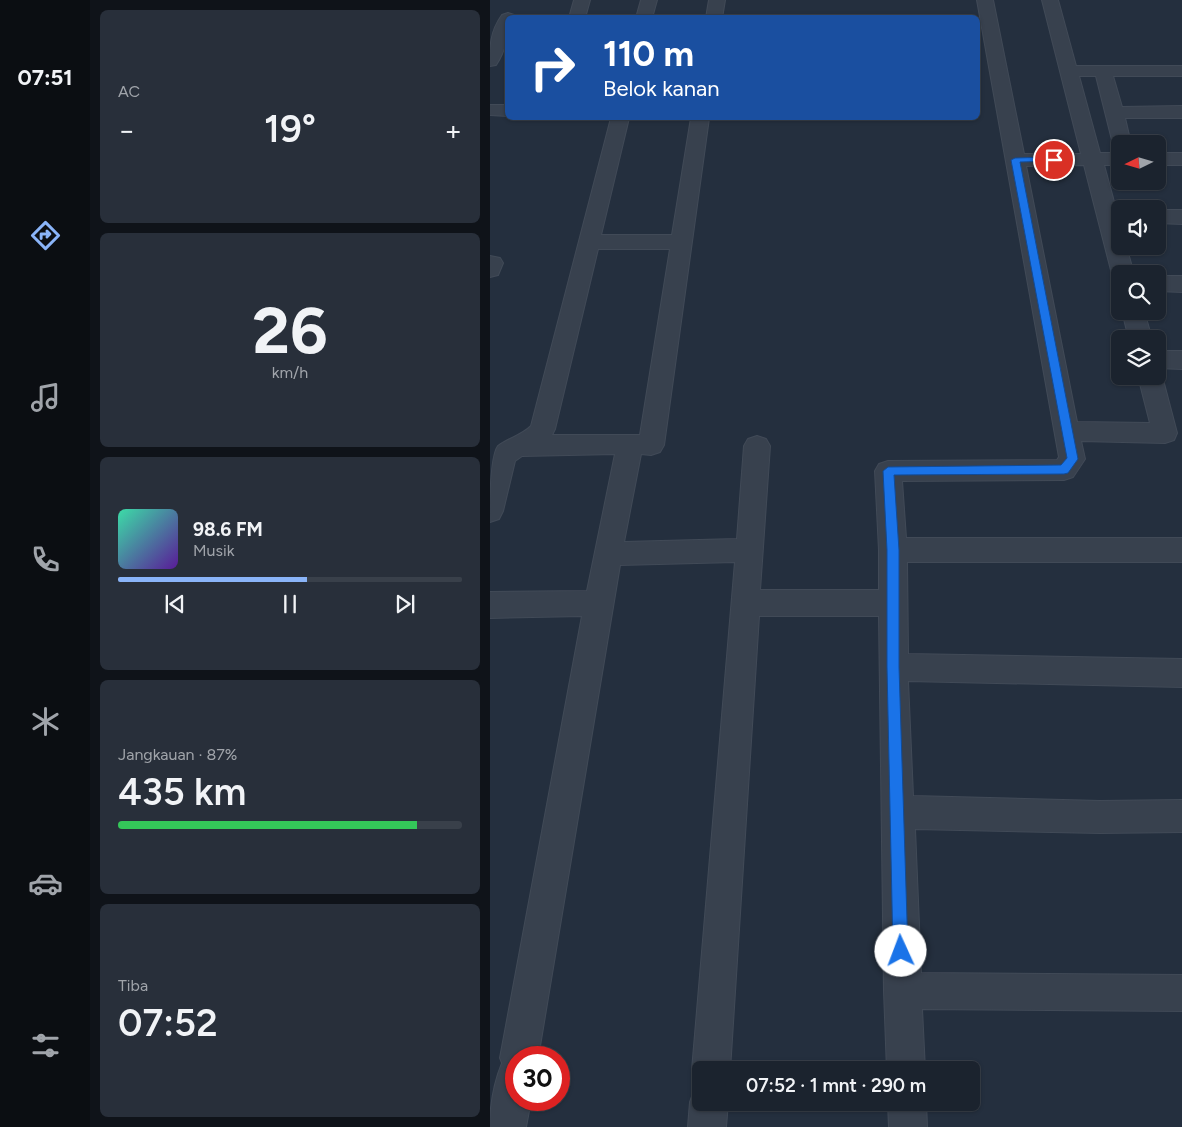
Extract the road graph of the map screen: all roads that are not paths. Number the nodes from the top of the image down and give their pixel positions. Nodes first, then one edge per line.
1 (582, 0) edge
2 (649, 0) edge
3 (717, 0) edge
4 (985, 0) edge
5 (1050, 0) edge
6 (577, 15) edge
7 (645, 15) edge
8 (714, 15) edge
9 (505, 18) edge
10 (490, 61) edge
11 (1069, 71) junction
12 (1103, 71) junction
13 (1182, 72) edge
14 (490, 110) edge
15 (505, 111) edge
16 (1182, 112) edge
17 (1114, 113) junction
18 (620, 120) edge
19 (700, 120) edge
20 (1120, 135) edge
21 (1093, 159) junction
22 (1111, 159) edge
23 (1166, 159) edge
24 (1182, 159) edge
25 (1015, 160) junction
26 (1111, 209) edge
27 (1166, 217) edge
28 (1182, 217) edge
29 (589, 242) junction
30 (682, 242) junction
31 (490, 263) edge
32 (490, 270) edge
33 (1166, 284) edge
34 (1182, 284) edge
35 (1166, 360) edge
36 (1182, 360) edge
37 (1152, 385) edge
38 (1067, 431) junction
39 (630, 444) junction
40 (517, 446) junction
41 (757, 446) dead end
42 (490, 511) edge
43 (750, 550) junction
44 (893, 550) junction
45 (1182, 550) edge
46 (609, 554) junction
47 (599, 603) junction
48 (746, 603) junction
49 (892, 603) junction
50 (490, 606) edge
51 (893, 667) junction
52 (1182, 673) edge
53 (896, 812) junction
54 (1182, 816) edge
55 (902, 991) junction
56 (1182, 993) edge
57 (521, 1046) edge
58 (712, 1061) edge
59 (906, 1061) edge
60 (510, 1111) edge
61 (708, 1111) edge
62 (907, 1111) edge
63 (507, 1127) edge
64 (707, 1127) edge
65 (908, 1127) edge

1 - 6 street
2 - 7 street
3 - 8 street
4 - 25 street
5 - 11 street
9 - 10 street
11 - 12 street
11 - 21 street
12 - 13 street
12 - 17 street
14 - 15 street
16 - 17 street
17 - 20 street
18 - 29 street
19 - 30 street
21 - 22 street
21 - 25 street
21 - 26 street
23 - 24 street
25 - 38 street
27 - 28 street
29 - 30 street
29 - 40 street
30 - 39 street
31 - 32 street
33 - 34 street
35 - 36 street
37 - 38 street
38 - 44 street
39 - 40 street
39 - 46 street
40 - 42 street
41 - 43 street
43 - 46 street
43 - 48 street
44 - 45 street
44 - 49 street
46 - 47 street
47 - 50 street
47 - 57 street
48 - 49 street
48 - 58 street
49 - 51 street
51 - 52 street
51 - 53 street
53 - 54 street
53 - 55 street
55 - 56 street
55 - 59 street
60 - 63 street
61 - 64 street
62 - 65 street

